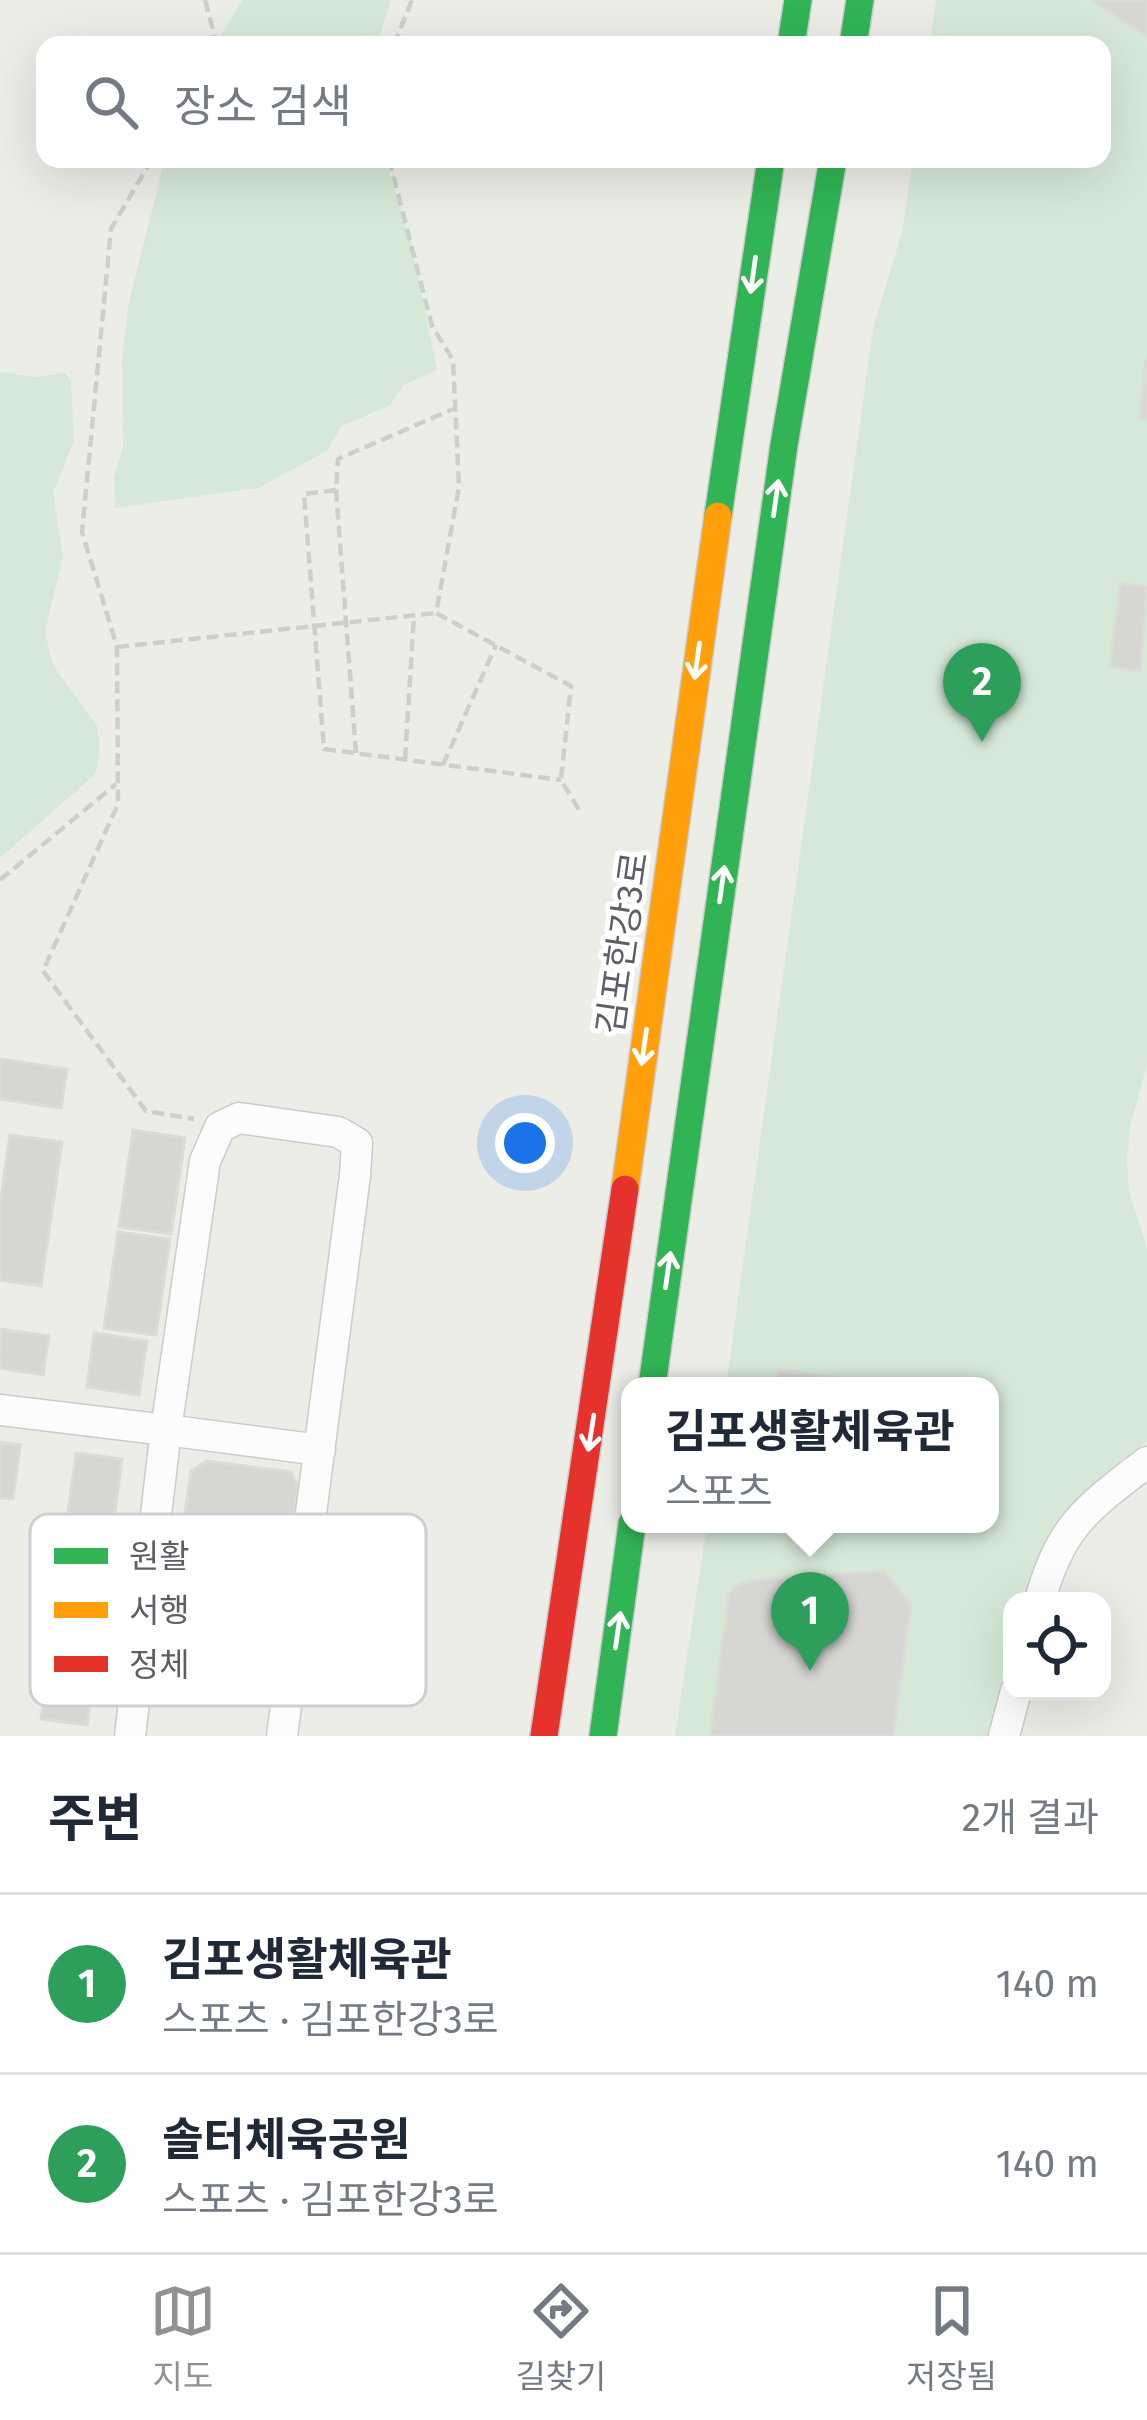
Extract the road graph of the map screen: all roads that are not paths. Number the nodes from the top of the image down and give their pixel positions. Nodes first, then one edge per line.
1 (798, 0) edge
2 (860, 0) edge
3 (792, 36) edge
4 (854, 36) edge
5 (770, 168) edge
6 (831, 168) edge
7 (653, 1377) edge
8 (0, 1410) edge
9 (166, 1430) junction
10 (320, 1450) junction
11 (1147, 1462) edge
12 (156, 1514) edge
13 (311, 1514) edge
14 (631, 1533) edge
15 (1043, 1592) edge
16 (1014, 1700) edge
17 (134, 1706) edge
18 (286, 1706) edge
19 (130, 1736) edge
20 (282, 1736) edge
21 (544, 1736) edge
22 (603, 1736) edge
23 (1004, 1736) edge

1 - 3 street
2 - 4 street
5 -> 21 street, 김포한강3로
7 -> 6 street
8 - 9 street
9 - 10 street
9 - 10 street
9 - 12 street
10 - 13 street
11 - 15 street
22 -> 14 street
16 - 23 street
17 - 19 street
18 - 20 street

